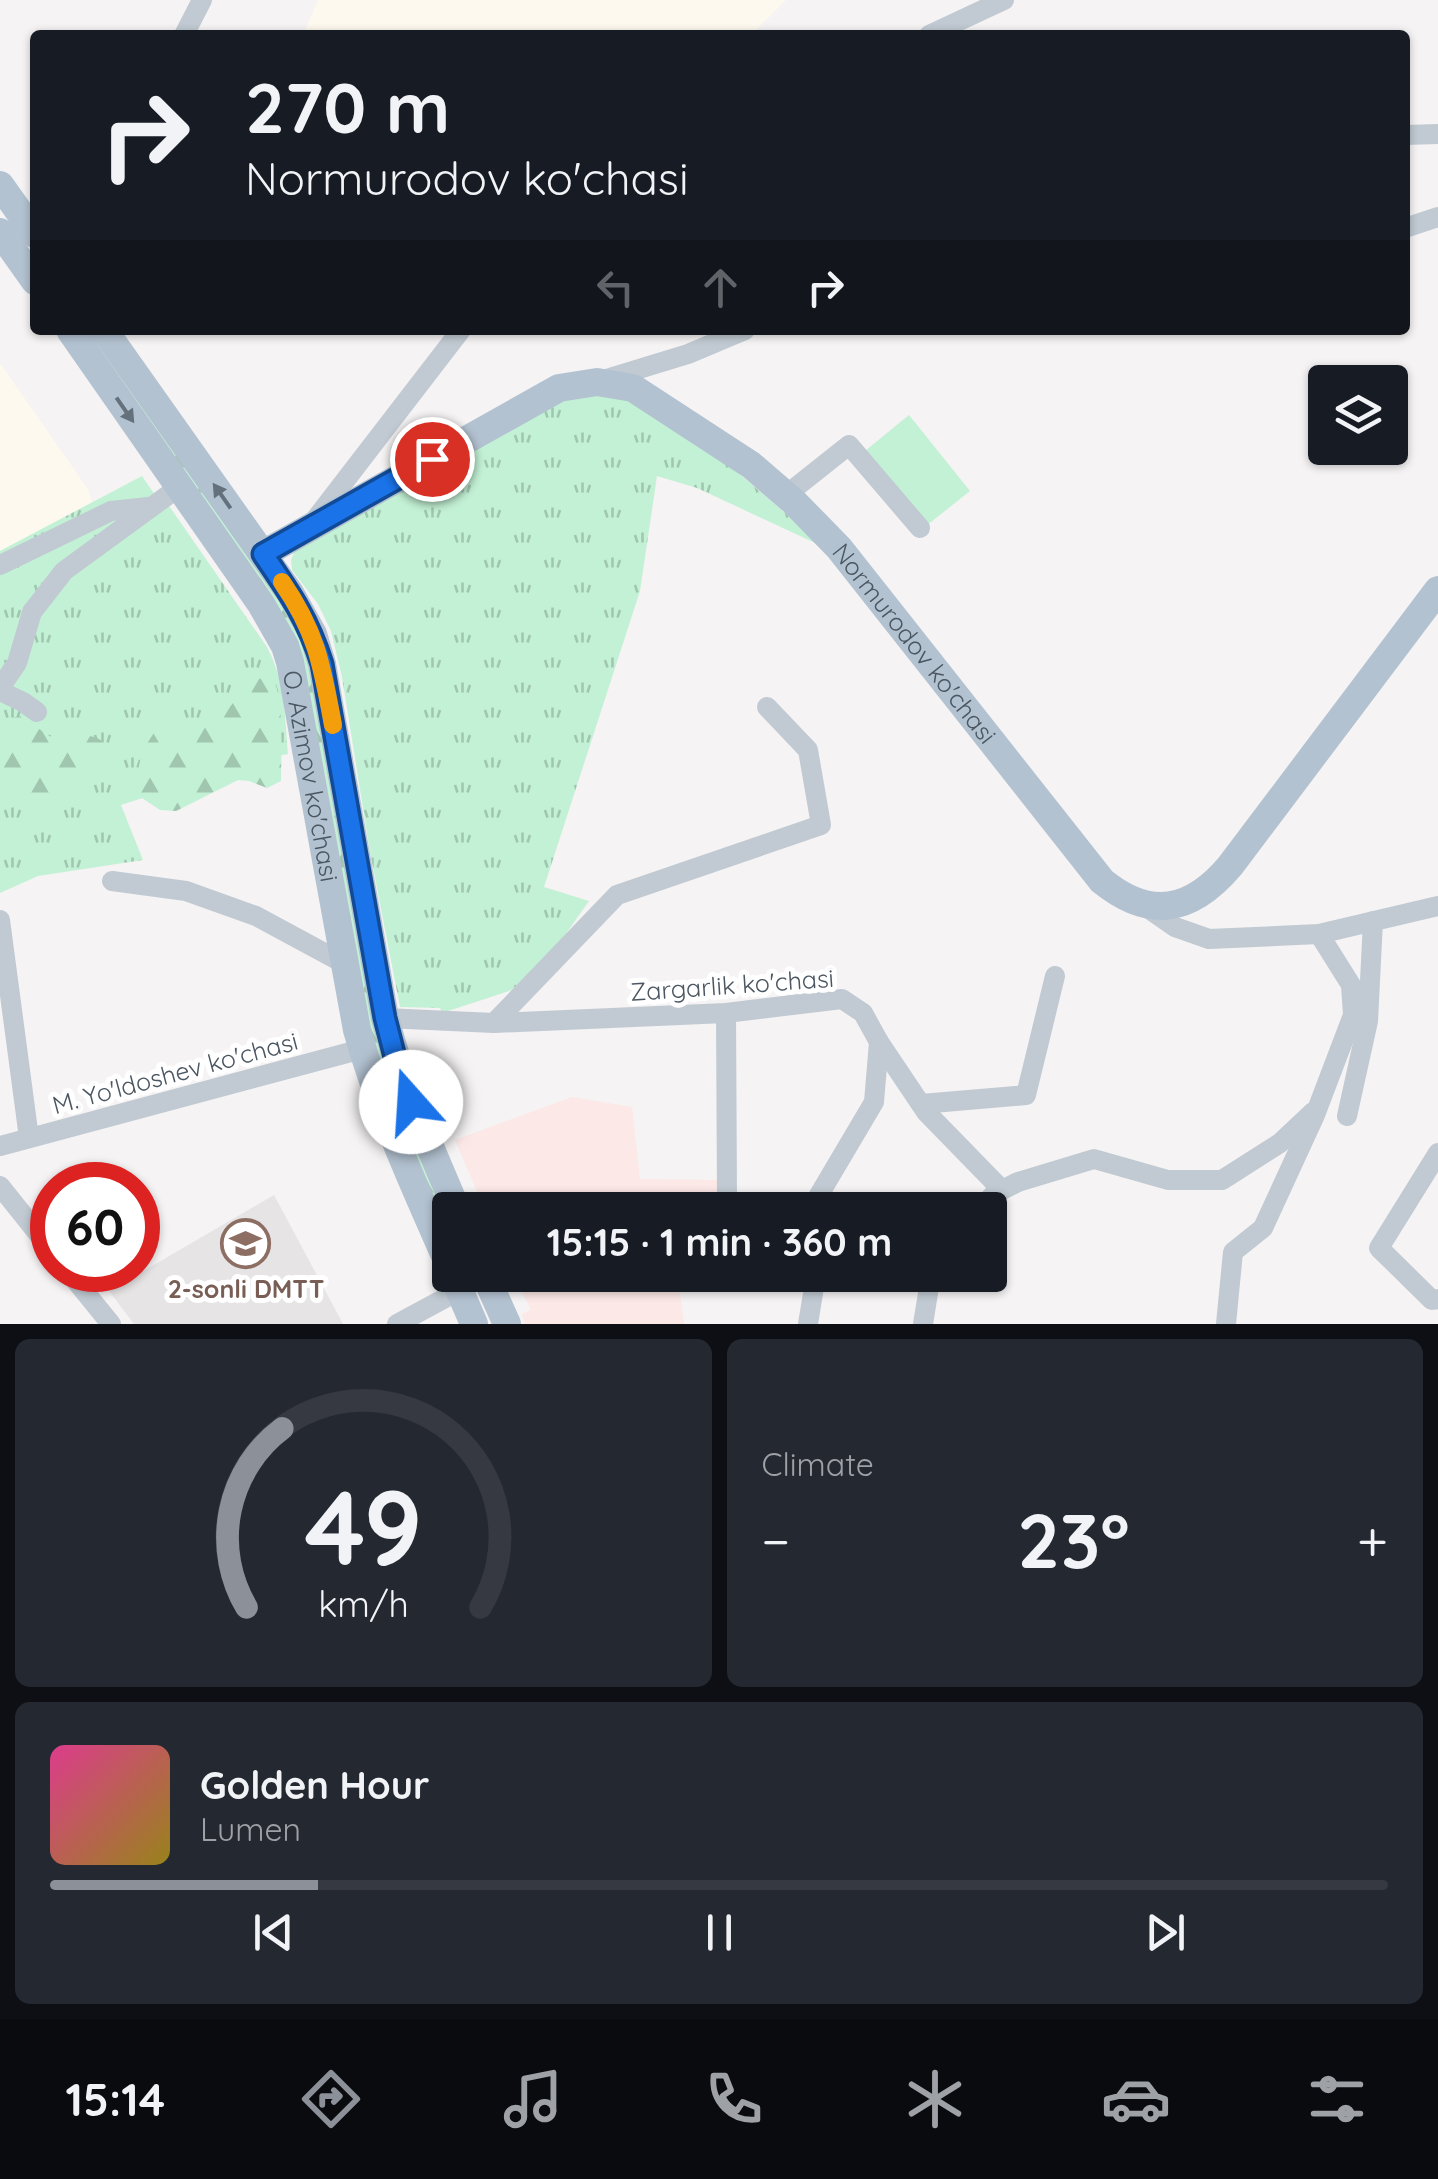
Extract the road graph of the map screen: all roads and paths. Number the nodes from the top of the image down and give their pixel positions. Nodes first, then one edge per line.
1 (202, 0) edge
2 (1004, 0) edge
3 (187, 30) edge
4 (941, 30) edge
5 (1438, 134) edge
6 (1410, 135) edge
7 (0, 185) edge
8 (1438, 217) edge
9 (1410, 226) edge
10 (30, 227) edge
11 (0, 232) edge
12 (30, 268) edge
13 (73, 335) edge
14 (108, 335) edge
15 (457, 335) edge
16 (734, 335) edge
17 (597, 382) junction
18 (179, 487) junction
19 (786, 494) junction
20 (150, 507) junction
21 (920, 528) dead end
22 (306, 530) junction
23 (263, 554) junction
24 (0, 565) edge
25 (1438, 590) edge
26 (0, 689) edge
27 (767, 707) dead end
28 (37, 712) dead end
29 (112, 880) dead end
30 (1140, 902) junction
31 (1438, 906) edge
32 (0, 920) edge
33 (1373, 921) junction
34 (1319, 934) junction
35 (344, 963) junction
36 (1055, 976) dead end
37 (726, 1013) junction
38 (385, 1018) junction
39 (494, 1023) junction
40 (879, 1042) junction
41 (362, 1050) junction
42 (921, 1104) junction
43 (1318, 1107) junction
44 (1347, 1116) dead end
45 (30, 1138) junction
46 (0, 1146) edge
47 (1438, 1153) edge
48 (0, 1186) edge
49 (1002, 1190) junction
50 (449, 1192) edge
51 (728, 1192) edge
52 (821, 1192) edge
53 (998, 1192) edge
54 (30, 1224) edge
55 (432, 1226) edge
56 (86, 1292) edge
57 (436, 1292) edge
58 (460, 1292) edge
59 (493, 1292) edge
60 (813, 1292) edge
61 (928, 1292) edge
62 (1438, 1299) edge
63 (111, 1324) edge
64 (397, 1324) edge
65 (474, 1324) edge
66 (506, 1324) edge
67 (808, 1324) edge
68 (923, 1324) edge
69 (1226, 1324) edge

1 - 3 street
2 - 4 street
5 - 6 street
7 - 10 main road
8 - 9 street
11 - 12 main road
13 -> 18 main road, O. Azimov ko'chasi
23 -> 14 main road, O. Azimov ko'chasi
15 - 22 street
16 - 17 street
17 - 19 main road, Normurodov ko'chasi
17 - 22 main road, Normurodov ko'chasi
18 - 20 street
18 - 35 main road, O. Azimov ko'chasi
19 - 21 street
19 - 30 main road, Normurodov ko'chasi
20 - 24 street
20 - 26 street
22 - 23 main road, Normurodov ko'chasi
23 - 38 main road, O. Azimov ko'chasi
25 - 30 main road
26 - 28 street
27 - 39 street
29 - 35 street
30 - 34 street
31 - 33 street
32 - 45 street
33 - 34 street
33 - 44 street
34 - 43 street
35 - 41 main road, O. Azimov ko'chasi
36 - 42 street
37 - 39 street, Zargarlik ko'chasi
37 - 40 street, Zargarlik ko'chasi
37 - 51 street
38 - 39 street, Zargarlik ko'chasi
38 - 50 main road, O. Azimov ko'chasi
40 - 42 street
40 - 52 street
41 - 45 street, M. Yo'ldoshev ko'chasi
41 - 55 main road, O. Azimov ko'chasi
42 - 49 street
43 - 49 street
43 - 69 street
45 - 46 street, M. Yo'ldoshev ko'chasi
47 - 62 street
48 - 54 street
49 - 53 street
56 - 63 street
57 - 64 street
58 - 65 main road, O. Azimov ko'chasi
59 - 66 main road
60 - 67 street
61 - 68 street

